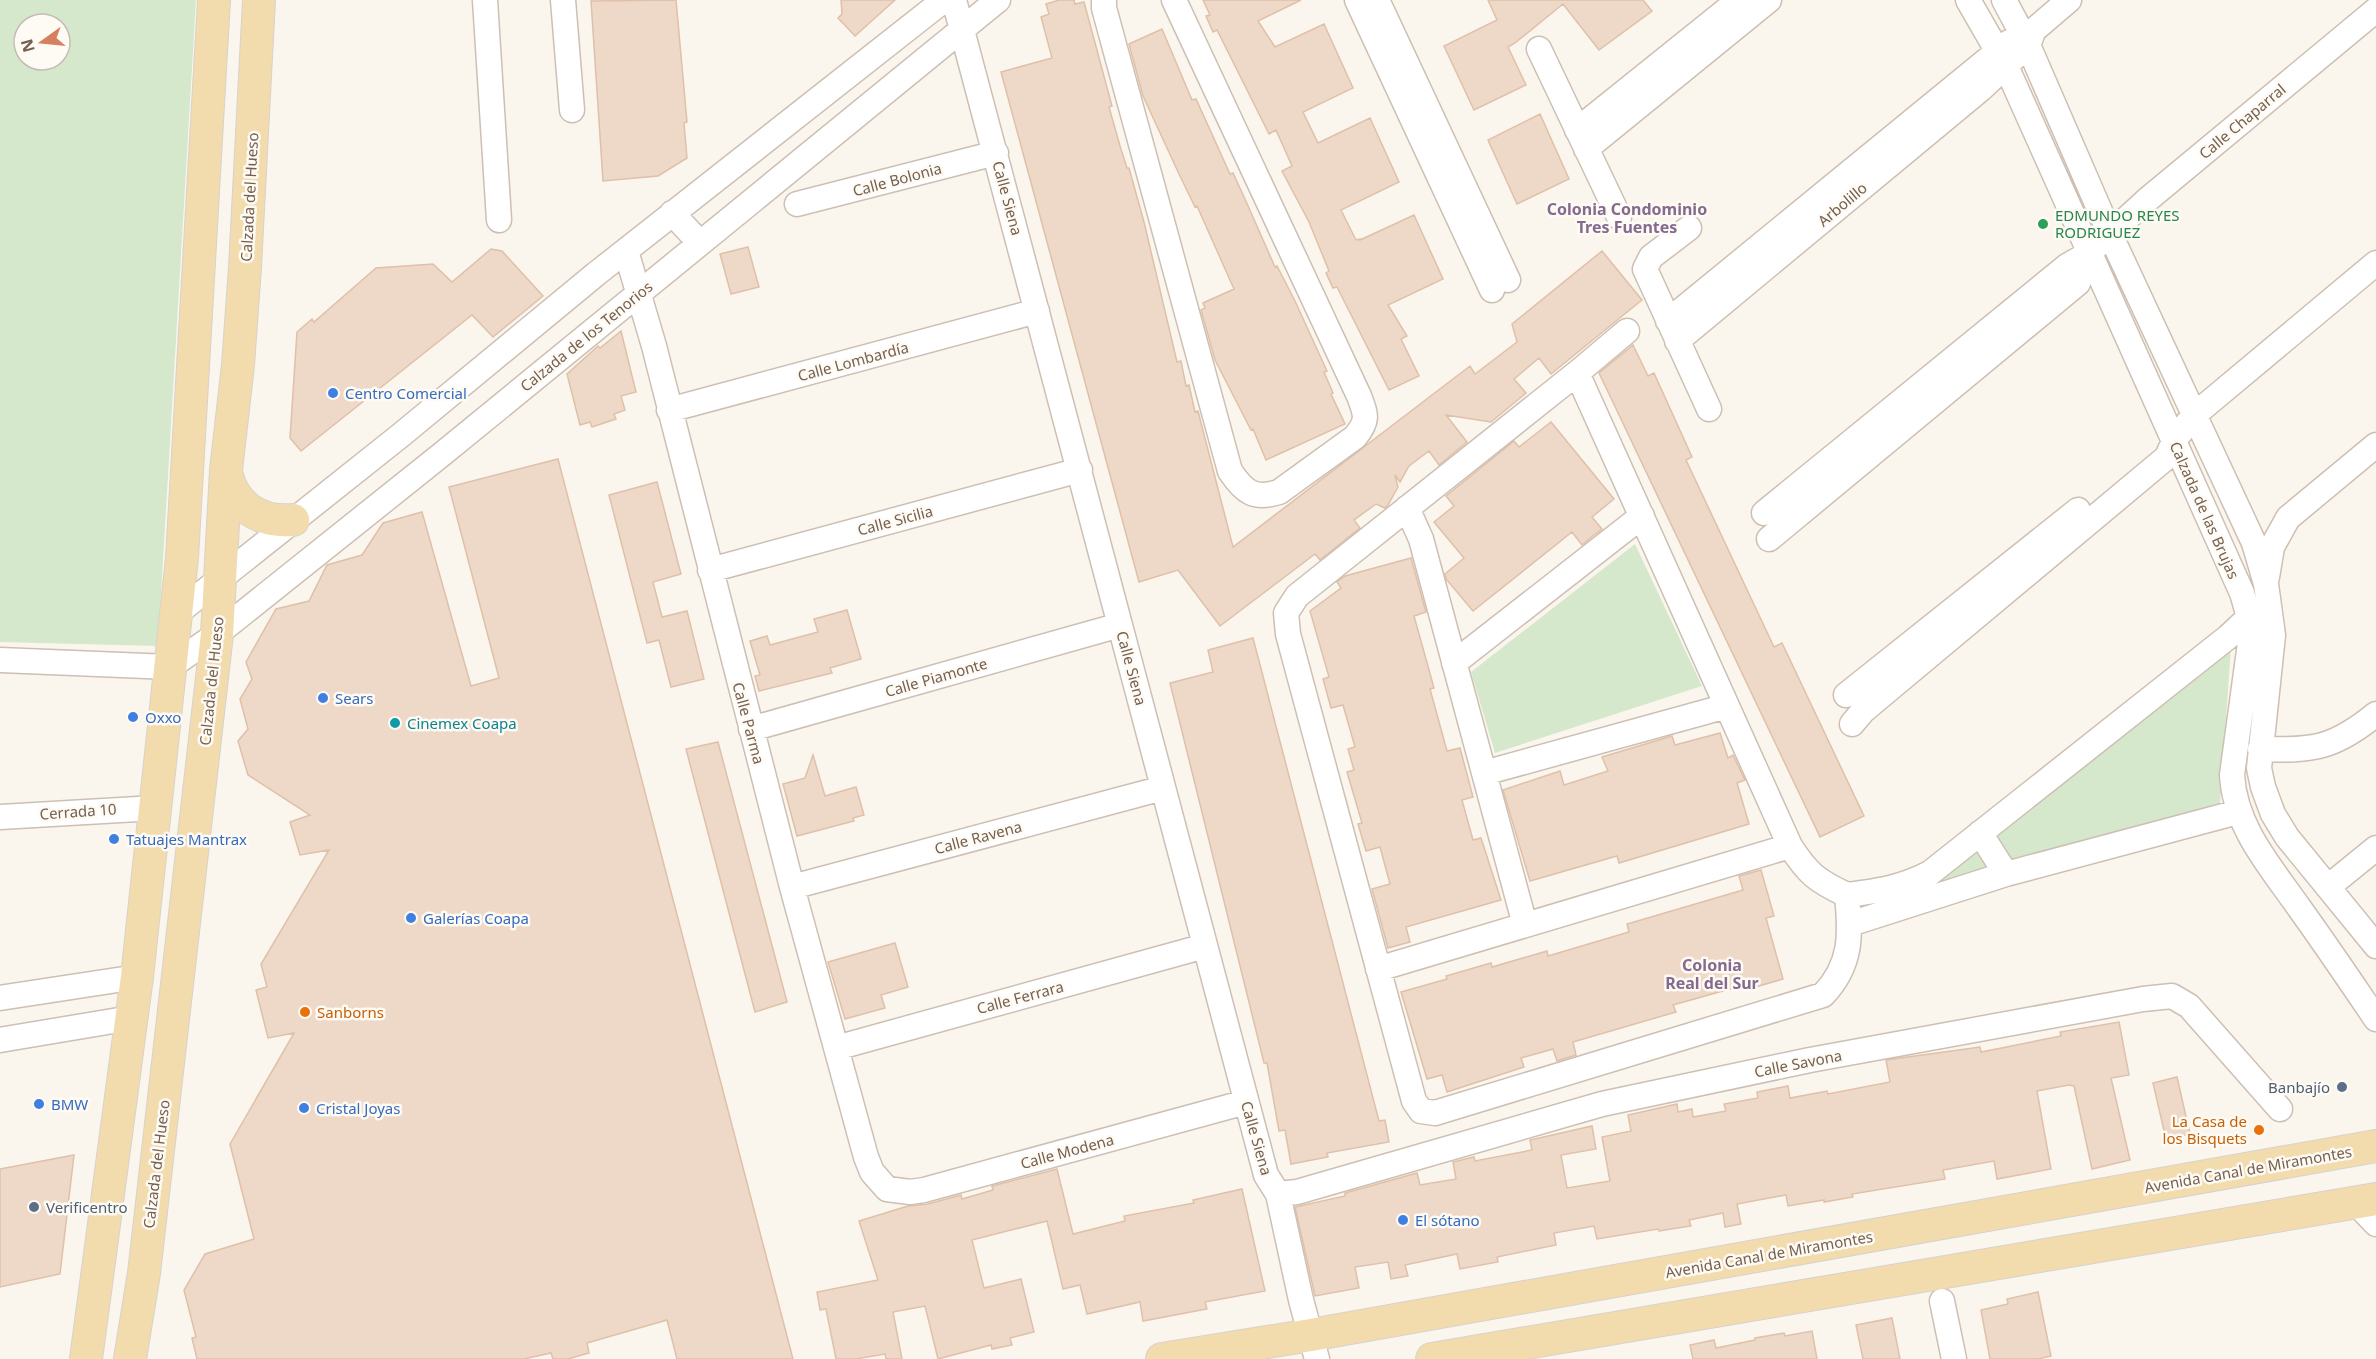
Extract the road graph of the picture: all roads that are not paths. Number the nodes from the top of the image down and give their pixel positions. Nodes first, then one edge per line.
1 (214, 0) edge
2 (259, 0) edge
3 (485, 0) edge
4 (563, 0) edge
5 (944, 0) edge
6 (954, 0) edge
7 (998, 0) edge
8 (1104, 0) edge
9 (1174, 0) edge
10 (1357, 0) edge
11 (1377, 0) edge
12 (1739, 0) edge
13 (1769, 0) edge
14 (1968, 0) edge
15 (2004, 0) edge
16 (2069, 0) edge
17 (2376, 10) edge
18 (963, 30) junction
19 (2028, 35) junction
20 (1539, 50) dead end
21 (2002, 58) junction
22 (572, 110) dead end
23 (1582, 140) junction
24 (996, 153) junction
25 (797, 204) dead end
26 (672, 213) junction
27 (1619, 218) dead end
28 (499, 220) dead end
29 (1689, 228) dead end
30 (2110, 234) junction
31 (700, 243) junction
32 (626, 251) junction
33 (2088, 254) junction
34 (2376, 263) edge
35 (639, 294) junction
36 (1037, 311) junction
37 (1627, 331) dead end
38 (1672, 331) junction
39 (1577, 373) junction
40 (1709, 409) dead end
41 (669, 410) junction
42 (2193, 416) junction
43 (2174, 441) junction
44 (2376, 445) edge
45 (226, 470) junction
46 (1080, 470) junction
47 (1407, 508) junction
48 (1764, 513) dead end
49 (1642, 516) junction
50 (293, 520) junction
51 (1769, 538) dead end
52 (710, 570) junction
53 (222, 578) junction
54 (2266, 584) junction
55 (177, 614) junction
56 (2249, 617) junction
57 (1120, 625) junction
58 (218, 634) junction
59 (0, 660) edge
60 (1454, 663) junction
61 (170, 667) junction
62 (1846, 695) dead end
63 (1726, 706) junction
64 (2376, 714) edge
65 (1852, 724) dead end
66 (751, 729) junction
67 (2260, 749) junction
68 (1484, 773) junction
69 (1163, 788) junction
70 (155, 807) junction
71 (2238, 812) junction
72 (0, 817) edge
73 (1980, 833) junction
74 (1790, 846) junction
75 (2376, 848) edge
76 (2306, 860) junction
77 (2006, 874) junction
78 (2280, 882) junction
79 (2326, 885) junction
80 (792, 887) junction
81 (1847, 895) junction
82 (2299, 907) junction
83 (1850, 924) junction
84 (1525, 926) junction
85 (1205, 946) junction
86 (2376, 946) edge
87 (1378, 969) junction
88 (137, 977) junction
89 (0, 998) edge
90 (131, 1018) junction
91 (2376, 1019) edge
92 (0, 1040) edge
93 (836, 1048) junction
94 (1246, 1102) junction
95 (2280, 1108) dead end
96 (2376, 1146) edge
97 (887, 1189) joint
98 (1278, 1194) junction
99 (2369, 1208) edge
100 (1942, 1301) dead end
101 (1314, 1347) edge
102 (86, 1359) edge
103 (130, 1359) edge
104 (1162, 1359) edge
105 (1432, 1359) edge
106 (1954, 1359) edge

1 - 55 main road
2 - 45 main road, Calzada del Hueso
3 - 28 street
4 - 22 street
5 - 26 street
6 - 18 street, Calle Siena
7 - 18 street, Calzada de los Tenorios
8 - 9 street
10 - 11 street
12 - 23 street
13 - 23 street
14 - 21 street, Calzada de las Brujas
15 - 19 street, Calzada de las Brujas
16 - 19 street, Arbolillo
17 - 30 street, Calle Chaparral
18 - 24 street, Calle Siena
18 - 31 street, Calzada de los Tenorios
19 - 21 street, Arbolillo
19 - 30 street, Calzada de las Brujas
20 - 23 street
21 - 33 street, Calzada de las Brujas
21 - 38 street, Arbolillo
23 - 27 street
24 - 25 street, Calle Bolonia
24 - 36 street, Calle Siena
26 - 31 street
26 - 32 street
29 - 38 street
30 - 33 street, Calle Chaparral
30 - 42 street, Calzada de las Brujas
31 - 35 street, Calzada de los Tenorios
32 - 35 street, Calle Parma
32 - 50 street
33 - 43 street, Calzada de las Brujas
33 - 48 street, Calle Chaparral
33 - 51 street
34 - 42 street
35 - 41 street, Calle Parma
35 - 58 street, Calzada de los Tenorios
36 - 41 street, Calle Lombardía
36 - 46 street, Calle Siena
37 - 39 street
38 - 40 street
39 - 47 street
39 - 49 street
41 - 52 street, Calle Parma
42 - 43 street
42 - 54 street, Calzada de las Brujas
43 - 56 street, Calzada de las Brujas
43 - 62 street
43 - 65 street
44 - 54 street
45 - 50 main road
45 - 53 main road, Calzada del Hueso
46 - 52 street, Calle Sicilia
46 - 57 street, Calle Siena
47 - 60 street
47 - 87 street
49 - 60 street
49 - 63 street
50 - 53 street
52 - 66 street, Calle Parma
53 - 55 street
53 - 58 main road, Calzada del Hueso
54 - 56 street
54 - 67 street, Calzada de las Brujas
55 - 61 main road
56 - 71 street, Calzada de las Brujas
56 - 73 street
57 - 66 street, Calle Piamonte
57 - 69 street, Calle Siena
58 - 61 street, Calzada de los Tenorios
58 - 103 main road, Calzada del Hueso
59 - 61 street
60 - 68 street
61 - 70 main road
63 - 68 street
63 - 74 street
64 - 67 street
66 - 80 street, Calle Parma
67 - 76 street, Calzada de las Brujas
68 - 84 street
69 - 80 street, Calle Ravena
69 - 85 street, Calle Siena
70 - 72 street, Cerrada 10
70 - 88 main road
71 - 77 street
71 - 78 street, Calzada de las Brujas
73 - 77 street
73 - 81 street
74 - 81 street
74 - 84 street
75 - 79 street
76 - 78 street
76 - 79 street, Calzada de las Brujas
77 - 83 street
78 - 82 street, Calzada de las Brujas
79 - 82 street
79 - 86 street, Calzada de las Brujas
80 - 93 street, Calle Parma
81 - 83 street
82 - 91 street, Calzada de las Brujas
83 - 87 street
84 - 87 street
85 - 93 street, Calle Ferrara
85 - 94 street, Calle Siena
88 - 89 street
88 - 90 main road
90 - 92 street
90 - 102 main road
93 - 97 street, Calle Parma
94 - 97 street, Calle Modena
94 - 98 street, Calle Siena
95 - 98 street, Calle Savona
96 - 101 main road, Avenida Canal de Miramontes
98 - 101 street, Calle Siena
99 - 105 main road
100 - 106 street
101 - 104 main road, Avenida Canal de Miramontes

